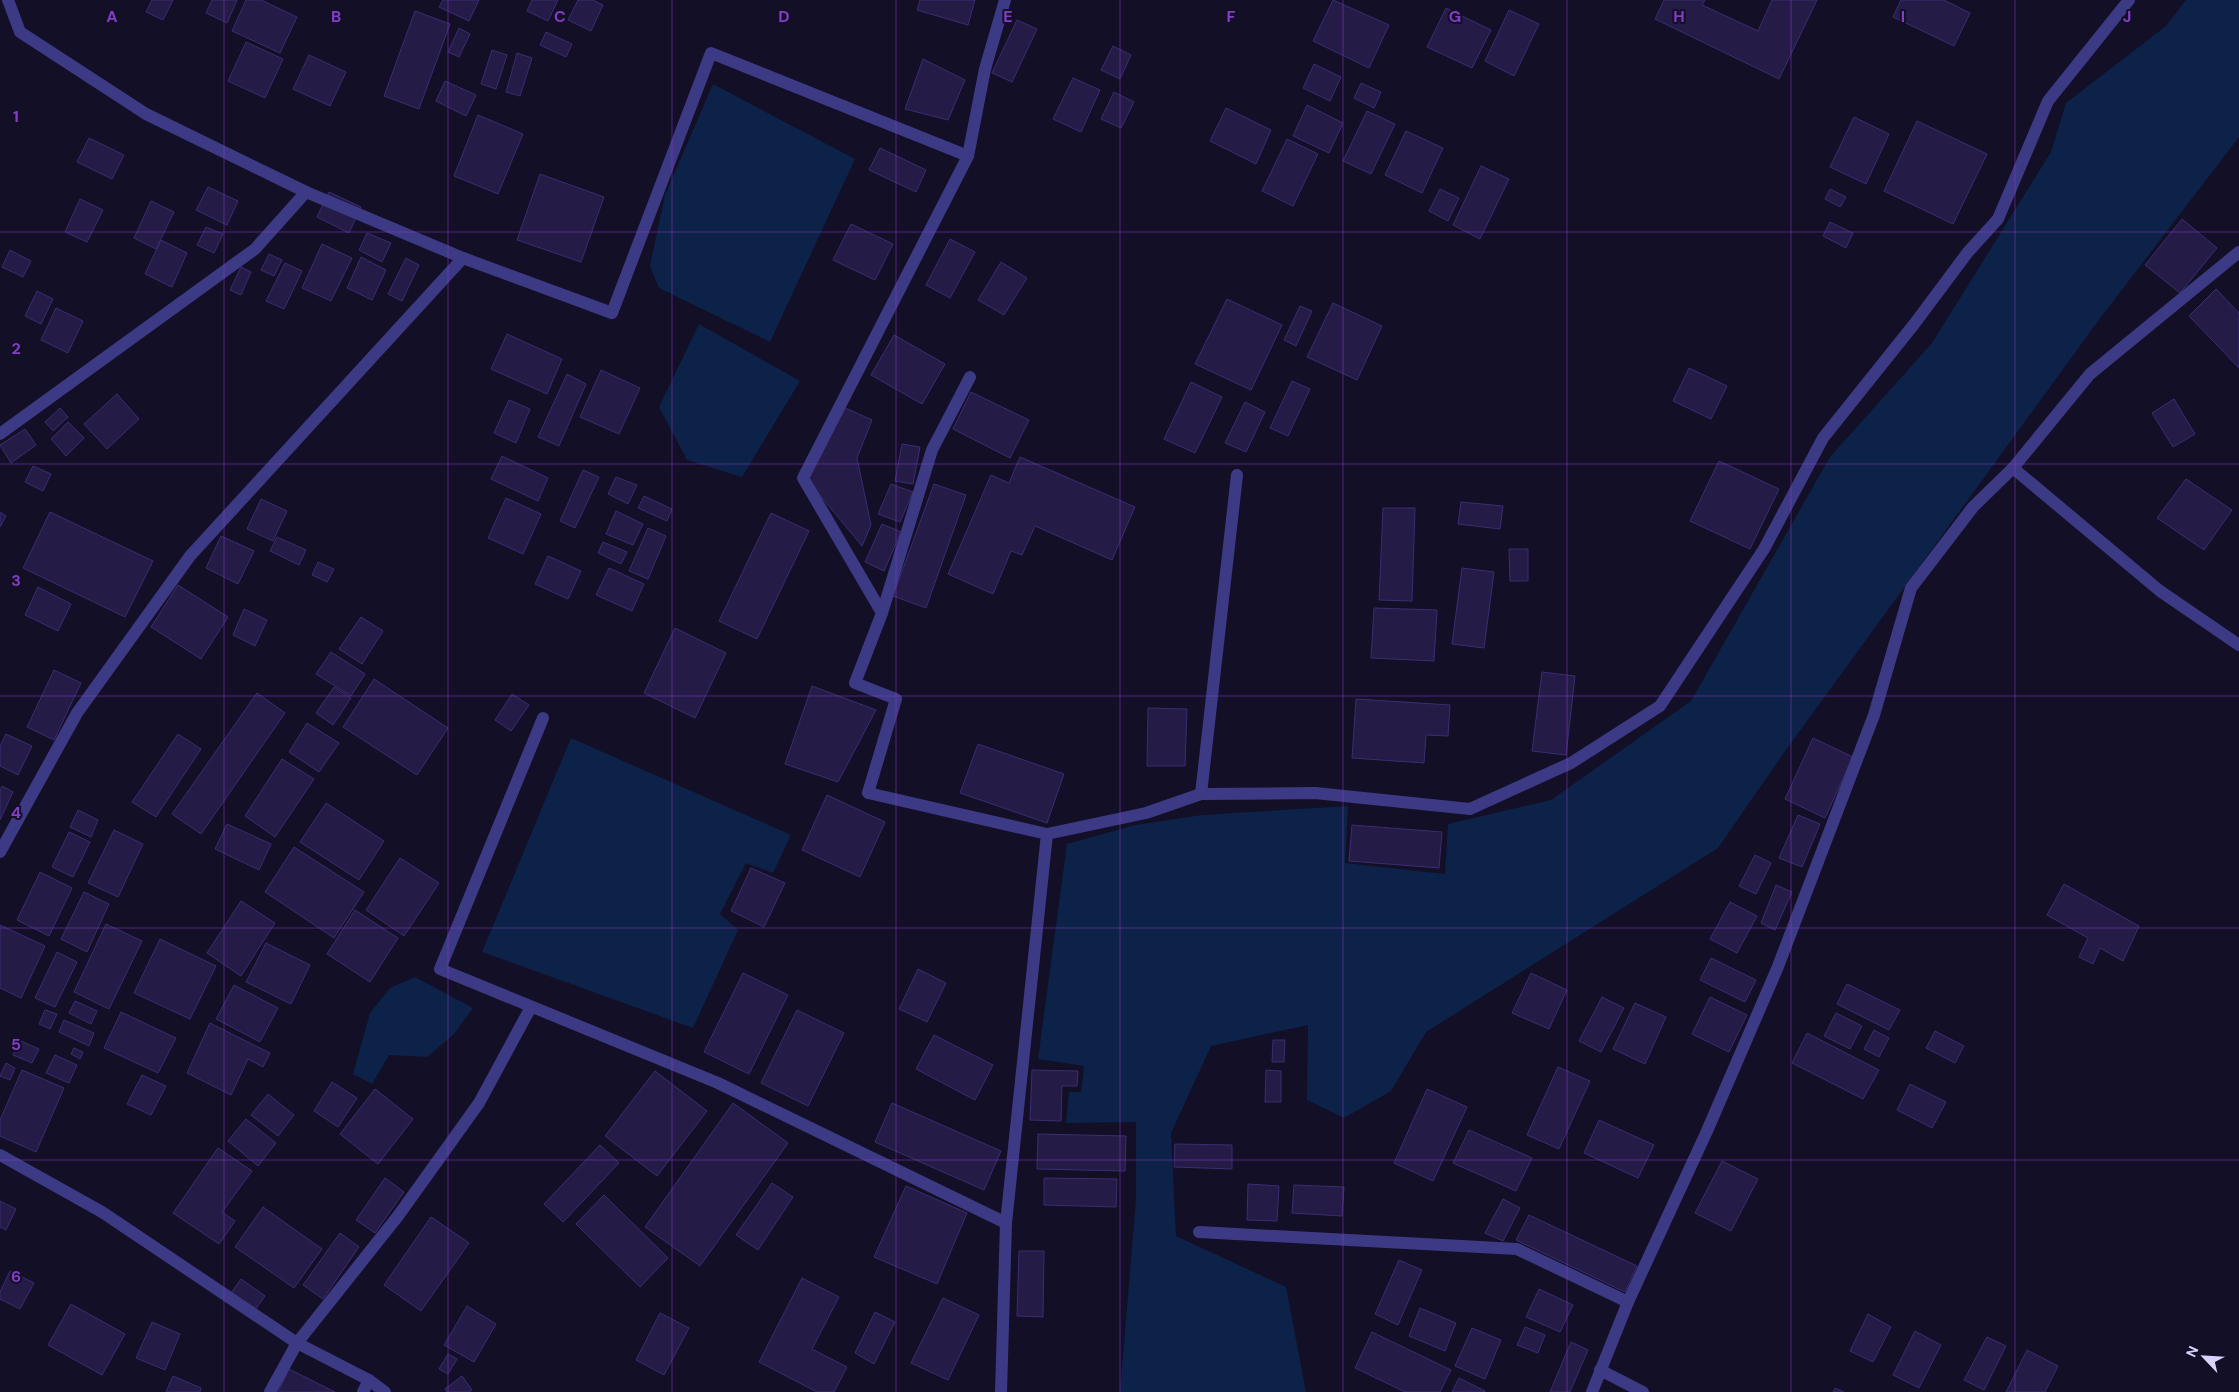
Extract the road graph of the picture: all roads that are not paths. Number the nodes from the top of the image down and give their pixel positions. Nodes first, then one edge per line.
1 (8, 0) edge
2 (1005, 0) edge
3 (2129, 0) edge
4 (968, 156) junction
5 (306, 192) junction
6 (2239, 252) edge
7 (463, 258) junction
8 (970, 377) dead end
9 (0, 434) edge
10 (2013, 468) junction
11 (1237, 475) dead end
12 (882, 613) junction
13 (2239, 645) edge
14 (543, 718) dead end
15 (1202, 794) junction
16 (1047, 834) junction
17 (0, 852) edge
18 (531, 1006) junction
19 (0, 1156) edge
20 (1006, 1223) junction
21 (1199, 1232) dead end
22 (1628, 1302) junction
23 (297, 1343) junction
24 (1600, 1370) junction
25 (369, 1380) junction
26 (270, 1392) edge
27 (363, 1392) edge
28 (385, 1392) edge
29 (1001, 1392) edge
30 (1592, 1392) edge
31 (1644, 1392) edge

1 - 5 street
2 - 4 street
3 - 15 street
4 - 7 street
4 - 12 street
5 - 7 street
5 - 9 street
6 - 10 street
7 - 17 street
8 - 12 street
10 - 13 street
10 - 22 street
11 - 15 street
12 - 16 street
14 - 18 street
15 - 16 street
16 - 20 street
18 - 20 street
18 - 23 street
19 - 23 street
20 - 29 street
21 - 22 street
22 - 24 street
23 - 25 street
23 - 26 street
24 - 30 street
24 - 31 street
25 - 27 street
25 - 28 street

